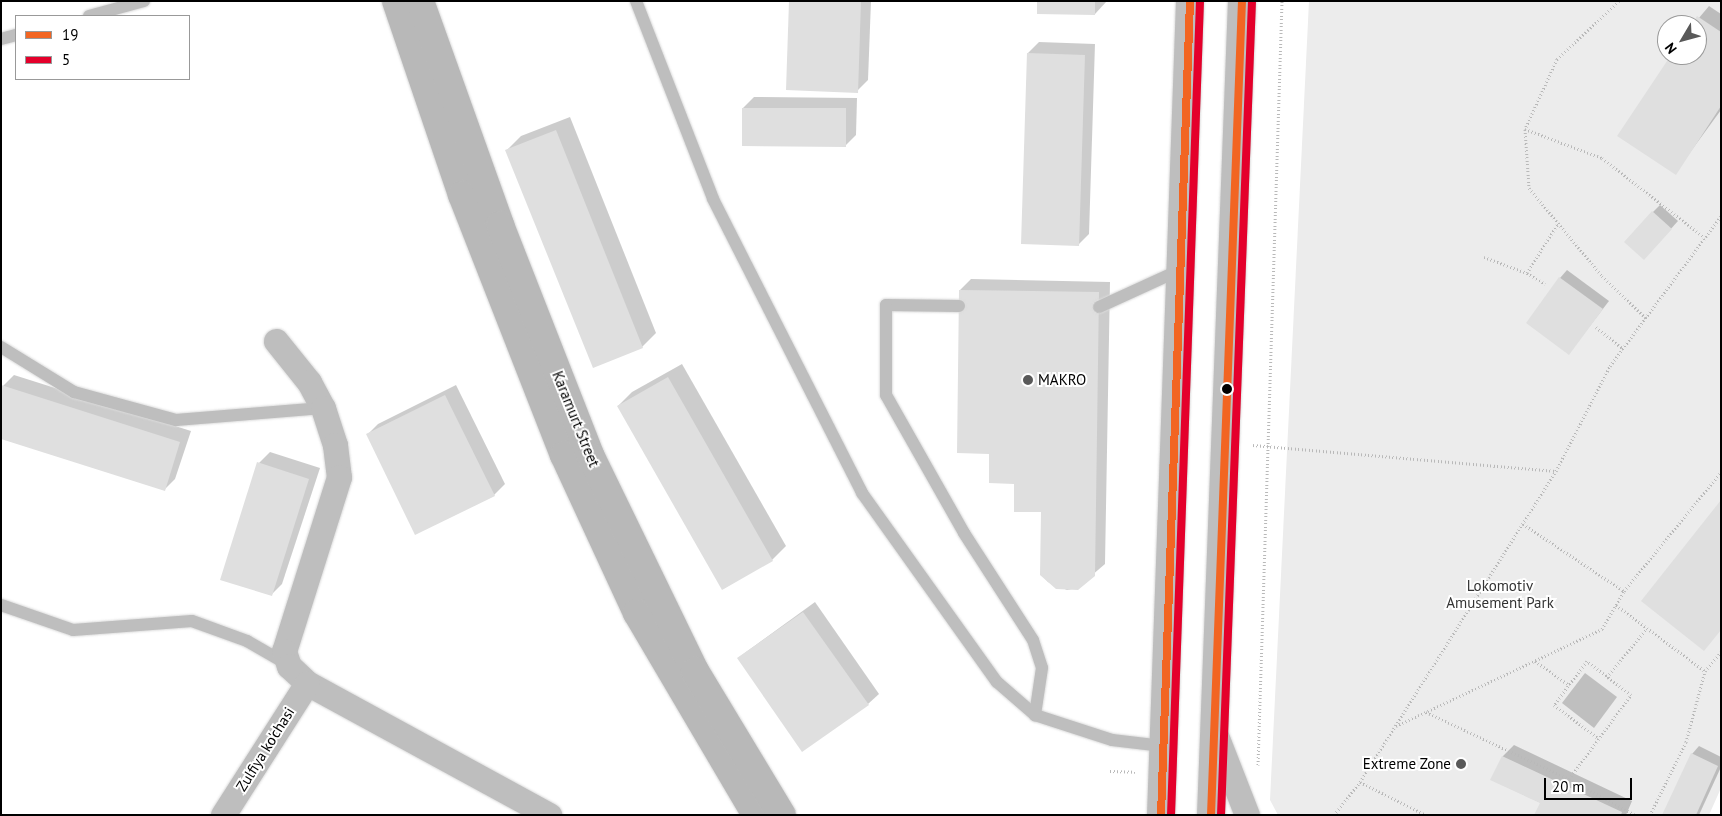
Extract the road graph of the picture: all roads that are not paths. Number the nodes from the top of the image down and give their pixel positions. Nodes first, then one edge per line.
1 (144, 1) edge
2 (396, 1) edge
3 (420, 1) edge
4 (636, 1) edge
5 (1190, 1) edge
6 (1242, 1) edge
7 (93, 15) edge
8 (15, 35) edge
9 (1, 39) edge
10 (1180, 270) junction
11 (959, 306) dead end
12 (1099, 307) dead end
13 (276, 341) dead end
14 (1, 347) edge
15 (323, 408) junction
16 (1, 605) edge
17 (289, 666) junction
18 (307, 683) junction
19 (1035, 715) junction
20 (1214, 733) junction
21 (1164, 746) junction
22 (223, 815) edge
23 (549, 815) edge
24 (756, 815) edge
25 (782, 815) edge
26 (1161, 815) edge
27 (1211, 815) edge
28 (1247, 815) edge

1 - 7 lane
2 - 24 main road, Karamurt Street
3 - 25 main road, Karamurt Street
4 - 19 lane
5 - 10 highway
6 - 20 highway
8 - 9 lane
10 - 12 lane
10 - 21 highway
11 - 19 lane
13 - 15 street
14 - 15 lane
15 - 17 street
16 - 17 lane
17 - 18 street
18 - 22 street, Zulfiya ko'chasi
18 - 23 street
19 - 21 lane
20 - 27 highway
20 - 28 street
21 - 26 highway

